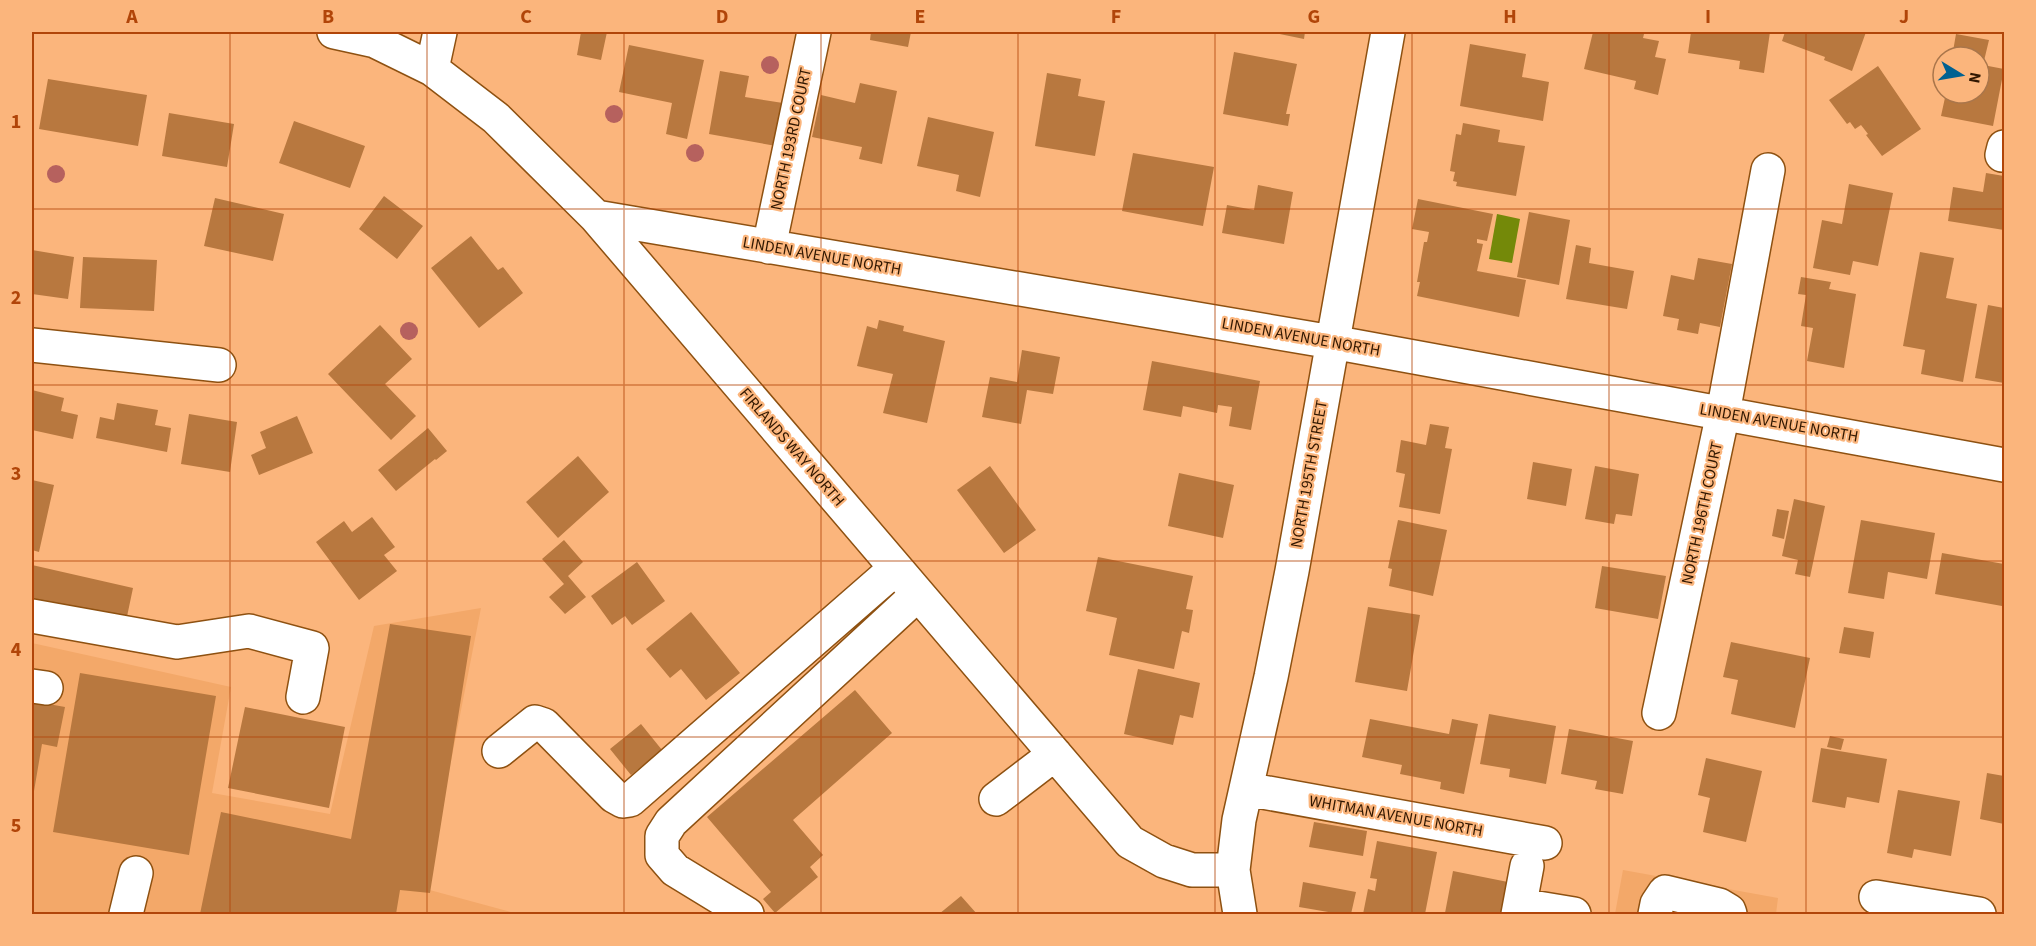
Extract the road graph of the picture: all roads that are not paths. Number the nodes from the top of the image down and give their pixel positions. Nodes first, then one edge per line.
1 (334, 32) edge
2 (440, 32) edge
3 (814, 32) edge
4 (1388, 32) edge
5 (432, 69) junction
6 (1768, 170) dead end
7 (596, 217) junction
8 (769, 247) junction
9 (1332, 342) junction
10 (32, 345) edge
11 (219, 365) dead end
12 (1723, 413) junction
13 (2004, 465) edge
14 (896, 568) junction
15 (918, 594) junction
16 (32, 616) edge
17 (303, 697) dead end
18 (1659, 713) dead end
19 (499, 751) dead end
20 (1055, 754) junction
21 (1246, 789) junction
22 (996, 799) dead end
23 (1233, 870) junction
24 (136, 873) dead end
25 (1876, 897) dead end
26 (1519, 910) edge
27 (126, 915) edge
28 (747, 915) edge
29 (1240, 915) edge
30 (1574, 915) edge
31 (1655, 915) edge
32 (1730, 915) edge
33 (1979, 915) edge

1 - 5 street, FIRLANDS WAY NORTH
2 - 5 street
3 - 8 street, NORTH 193RD COURT
4 - 9 street, NORTH 195TH STREET
5 - 7 street, FIRLANDS WAY NORTH
6 - 12 street, NORTH 196TH COURT
7 - 8 street, LINDEN AVENUE NORTH
7 - 14 street, FIRLANDS WAY NORTH
8 - 9 street, LINDEN AVENUE NORTH
9 - 12 street, LINDEN AVENUE NORTH
9 - 21 street, NORTH 195TH STREET
10 - 11 street
12 - 13 street, LINDEN AVENUE NORTH
12 - 18 street, NORTH 196TH COURT
14 - 15 street, FIRLANDS WAY NORTH
14 - 19 street
15 - 20 street, FIRLANDS WAY NORTH
15 - 28 street
16 - 17 street
20 - 22 street
20 - 23 street, FIRLANDS WAY NORTH
21 - 23 street, NORTH 195TH STREET
21 - 26 street, WHITMAN AVENUE NORTH
23 - 29 street, NORTH 195TH STREET
24 - 27 street
25 - 33 street
26 - 30 street
31 - 32 street

